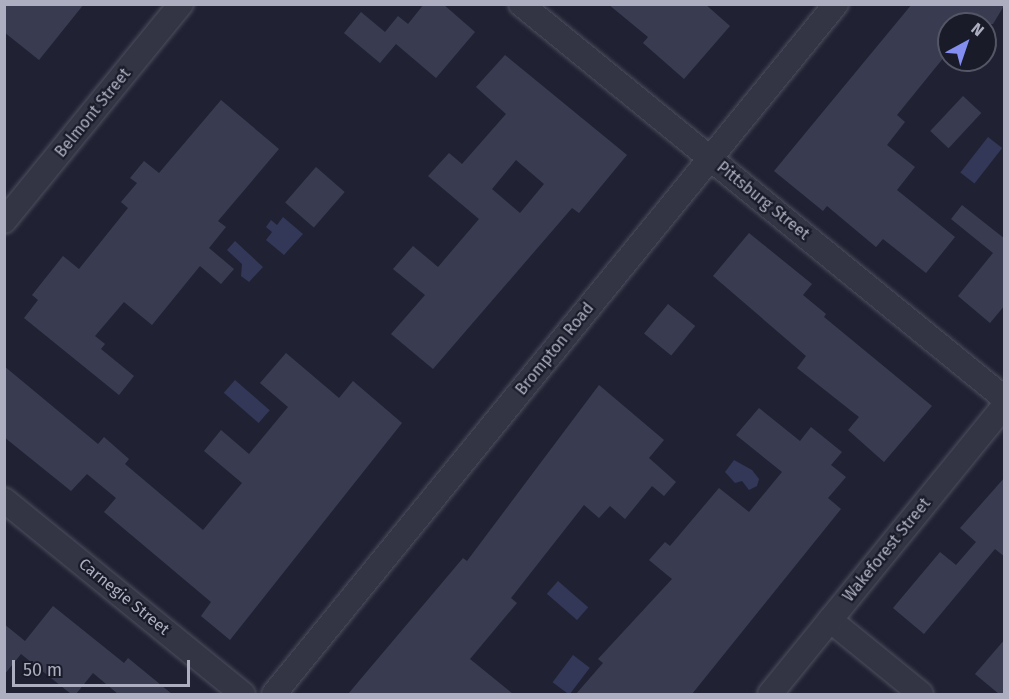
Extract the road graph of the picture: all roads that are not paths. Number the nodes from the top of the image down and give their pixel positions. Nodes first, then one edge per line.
1 (181, 4) edge
2 (521, 4) edge
3 (836, 4) edge
4 (710, 158) junction
5 (4, 221) edge
6 (1005, 398) edge
7 (1005, 406) edge
8 (4, 500) edge
9 (830, 621) junction
10 (243, 694) edge
11 (274, 694) edge
12 (770, 694) edge
13 (921, 694) edge

1 - 5 street, Belmont Street
2 - 4 street, Pittsburg Street
3 - 4 street, Brompton Road
4 - 6 street, Pittsburg Street
4 - 11 street, Brompton Road
7 - 9 street, Wakeforest Street
8 - 10 street, Carnegie Street
9 - 12 street, Wakeforest Street
9 - 13 street

